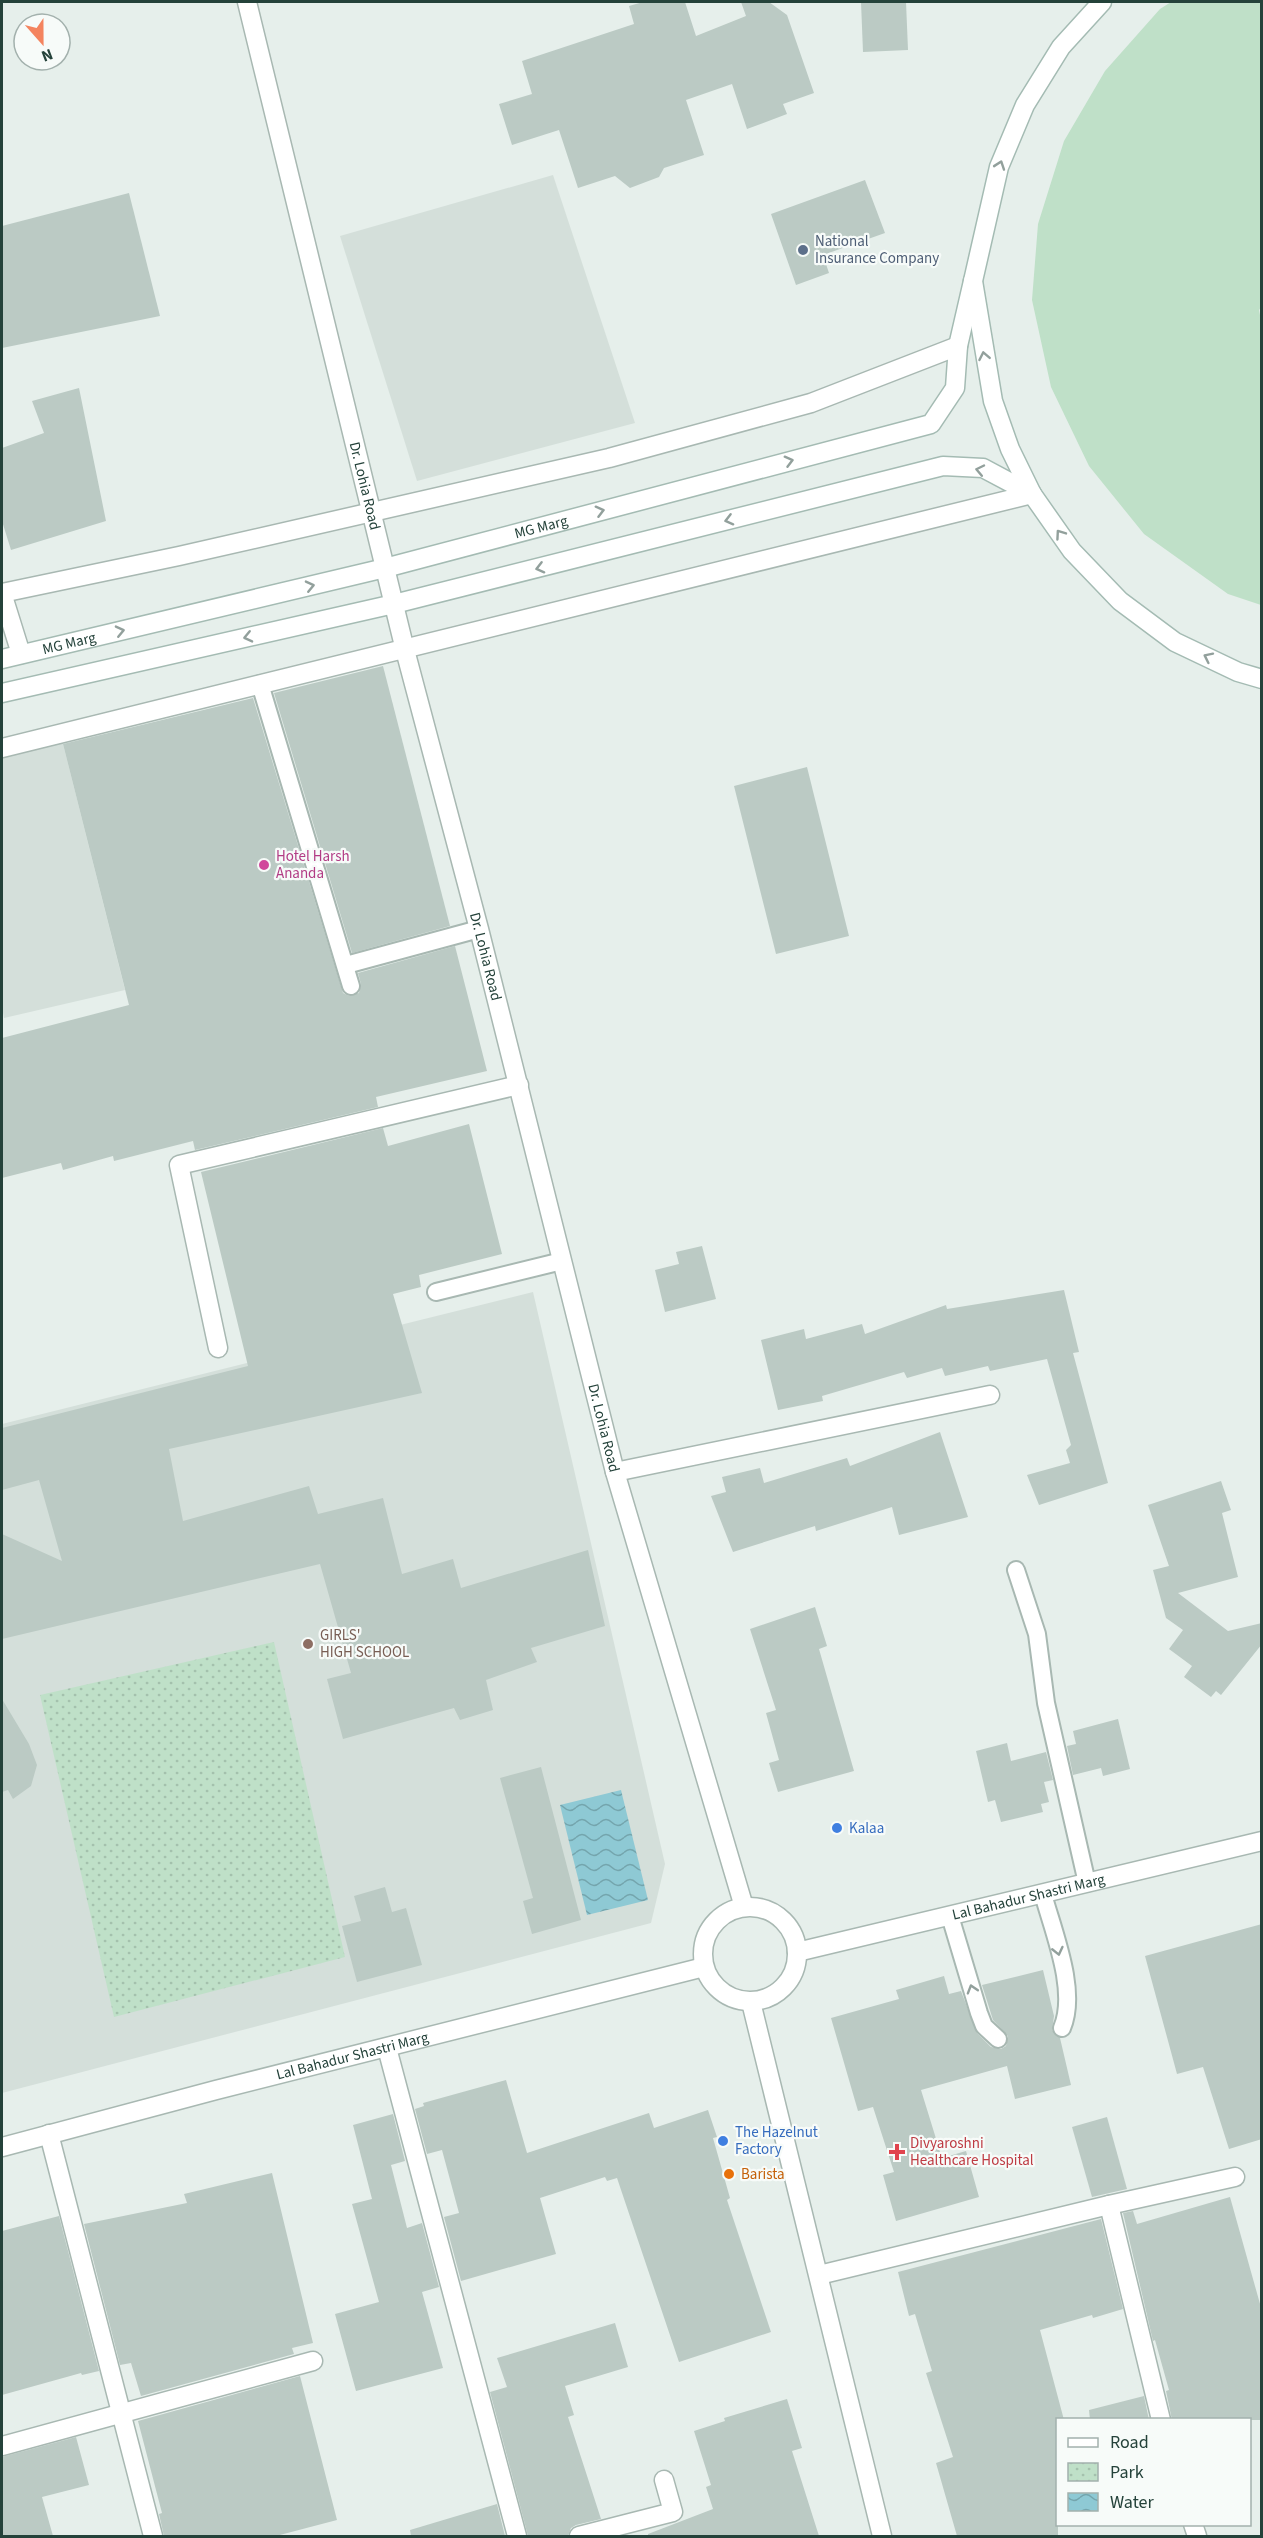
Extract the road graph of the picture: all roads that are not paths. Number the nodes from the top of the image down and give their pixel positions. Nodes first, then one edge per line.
1 (247, 2) edge
2 (1102, 2) edge
3 (973, 281) junction
4 (958, 346) junction
5 (1032, 494) junction
6 (371, 511) junction
7 (385, 568) junction
8 (2, 593) edge
9 (394, 604) junction
10 (405, 650) junction
11 (21, 654) junction
12 (2, 659) edge
13 (1262, 679) edge
14 (260, 684) junction
15 (2, 693) edge
16 (2, 748) edge
17 (479, 929) junction
18 (346, 964) junction
19 (351, 986) dead end
20 (519, 1085) junction
21 (562, 1261) junction
22 (436, 1292) dead end
23 (218, 1348) dead end
24 (990, 1395) dead end
25 (615, 1472) junction
26 (1016, 1570) dead end
27 (1262, 1840) edge
28 (1088, 1883) junction
29 (1043, 1894) junction
30 (744, 1907) junction
31 (950, 1916) junction
32 (797, 1952) junction
33 (704, 1967) junction
34 (751, 2002) junction
35 (1062, 2028) dead end
36 (998, 2039) dead end
37 (387, 2048) junction
38 (50, 2134) junction
39 (2, 2147) edge
40 (1235, 2177) dead end
41 (1109, 2205) junction
42 (819, 2275) junction
43 (314, 2361) dead end
44 (121, 2412) junction
45 (1161, 2418) edge
46 (2, 2446) edge
47 (664, 2480) dead end
48 (153, 2536) edge
49 (517, 2536) edge
50 (579, 2536) edge
51 (882, 2536) edge

1 - 6 street, Dr. Lohia Road
3 -> 2 street, MG Marg
3 - 4 street, MG Marg
5 -> 3 street
4 - 6 street
7 -> 4 street, MG Marg
5 -> 9 street
5 - 10 street
13 -> 5 street
6 - 7 street, Dr. Lohia Road
6 - 8 street
7 - 9 street, Dr. Lohia Road
11 -> 7 street, MG Marg
8 - 11 street
9 - 10 street, Dr. Lohia Road
9 -> 15 street
10 - 14 street
10 - 17 street, Dr. Lohia Road
11 - 12 street, MG Marg
14 - 16 street
14 - 18 lane
17 - 18 lane
17 - 20 street, Dr. Lohia Road
18 - 19 lane
20 - 21 street, Dr. Lohia Road
20 - 23 street
21 - 22 lane
21 - 25 street, Dr. Lohia Road
24 - 25 street
25 - 30 street, Dr. Lohia Road
26 - 28 lane
27 - 28 street, Lal Bahadur Shastri Marg
28 - 29 street, Lal Bahadur Shastri Marg
29 - 31 street, Lal Bahadur Shastri Marg
29 -> 35 lane
30 - 32 street
30 - 33 street
31 - 32 street, Lal Bahadur Shastri Marg
36 -> 31 lane
32 - 34 street
33 - 34 street
33 - 37 street, Lal Bahadur Shastri Marg
34 - 42 street
37 - 38 street, Lal Bahadur Shastri Marg
37 - 49 street
38 - 39 street, Lal Bahadur Shastri Marg
38 - 44 street
40 - 41 street
41 - 42 street
41 - 45 street
42 - 51 street
43 - 44 street
44 - 46 street
44 - 48 street
47 - 50 street

